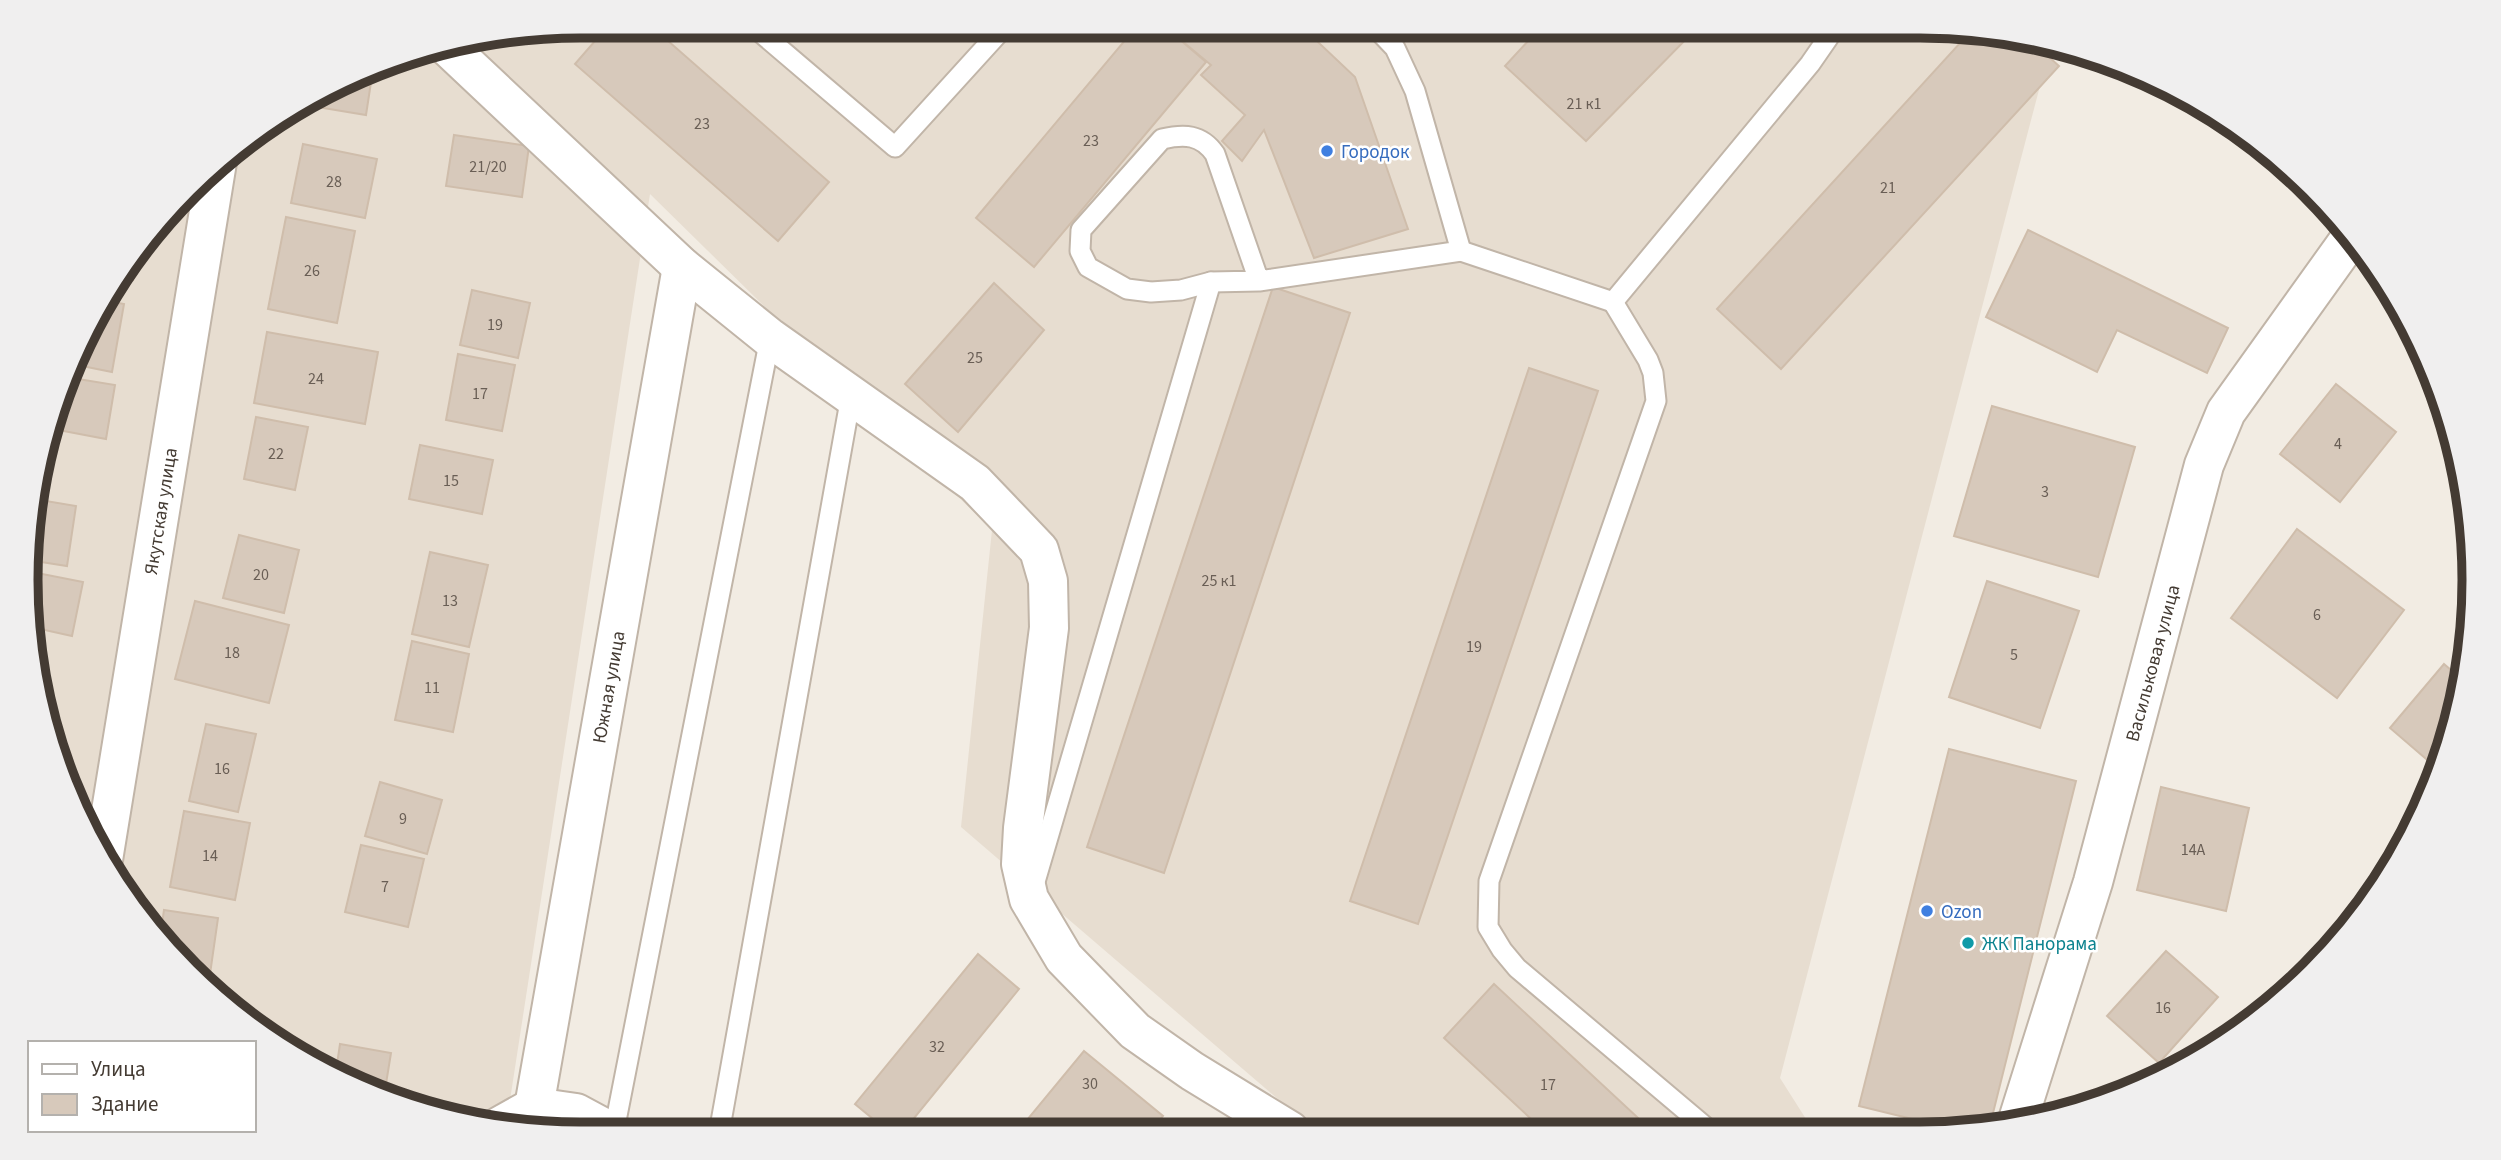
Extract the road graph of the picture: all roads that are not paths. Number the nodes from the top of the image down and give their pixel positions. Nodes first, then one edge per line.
1 (767, 38) edge
2 (994, 38) edge
3 (1385, 38) edge
4 (1828, 38) edge
5 (455, 54) edge
6 (214, 181) edge
7 (2346, 244) edge
8 (1461, 251) junction
9 (682, 267) junction
10 (1259, 281) junction
11 (1210, 282) junction
12 (1613, 302) junction
13 (770, 338) junction
14 (851, 396) junction
15 (106, 842) edge
16 (1030, 900) junction
17 (534, 1107) junction
18 (2020, 1112) edge
19 (515, 1118) edge
20 (593, 1122) edge
21 (616, 1122) edge
22 (721, 1122) edge
23 (1275, 1122) edge
24 (1700, 1122) edge

1 - 2 lane
3 - 8 lane
4 - 12 lane
5 - 9 street
6 - 15 street, Якутская улица
7 - 18 street, Васильковая улица
8 - 10 lane
8 - 12 lane
9 - 13 street
9 - 17 street, Южная улица
10 - 11 lane
10 - 11 lane
11 - 16 lane
12 - 24 lane
13 - 14 street
13 - 21 lane
14 - 16 street
14 - 22 lane
16 - 23 street
17 - 19 street
17 - 20 street

